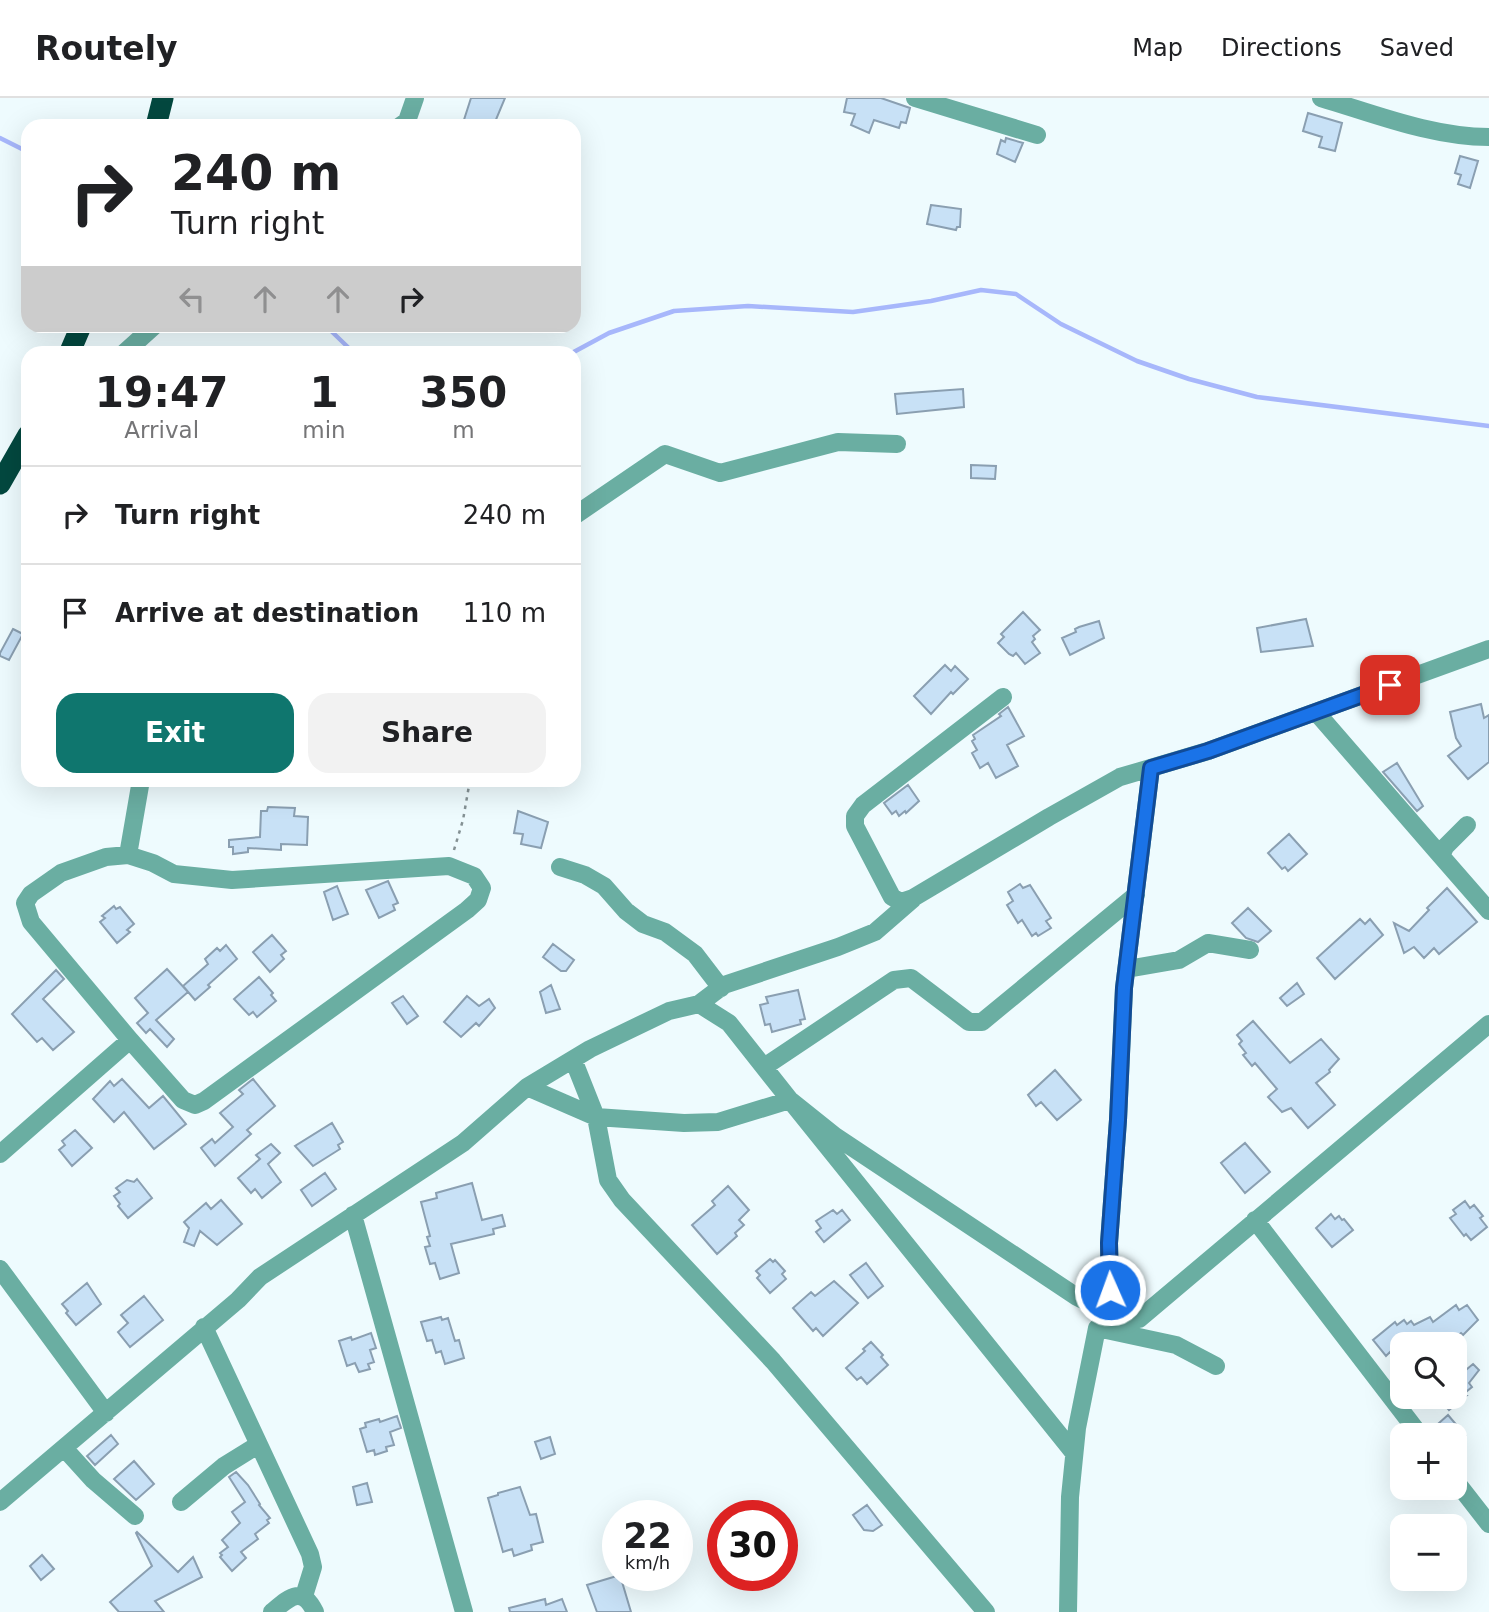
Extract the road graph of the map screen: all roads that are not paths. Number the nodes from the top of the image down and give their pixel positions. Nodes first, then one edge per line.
1 (163, 98) edge
2 (415, 98) edge
3 (915, 98) edge
4 (1321, 98) edge
5 (158, 119) edge
6 (408, 119) edge
7 (1037, 135) dead end
8 (1489, 137) edge
9 (146, 333) edge
10 (131, 346) edge
11 (897, 444) dead end
12 (21, 447) edge
13 (0, 484) edge
14 (581, 511) edge
15 (1489, 649) edge
16 (1003, 697) dead end
17 (1316, 712) junction
18 (1151, 768) junction
19 (140, 787) edge
20 (1466, 825) dead end
21 (128, 855) junction
22 (1441, 856) junction
23 (560, 867) dead end
24 (1136, 895) junction
25 (913, 898) junction
26 (1489, 911) edge
27 (1250, 950) dead end
28 (1127, 969) junction
29 (721, 988) junction
30 (699, 1004) junction
31 (1489, 1024) edge
32 (130, 1040) junction
33 (573, 1059) junction
34 (764, 1067) junction
35 (527, 1087) junction
36 (790, 1100) junction
37 (596, 1117) junction
38 (0, 1154) edge
39 (353, 1215) junction
40 (1255, 1220) junction
41 (0, 1269) edge
42 (1111, 1314) junction
43 (204, 1327) junction
44 (1097, 1328) junction
45 (1216, 1366) dead end
46 (106, 1413) junction
47 (1411, 1423) edge
48 (258, 1445) junction
49 (64, 1448) junction
50 (1074, 1453) junction
51 (1467, 1496) edge
52 (0, 1502) edge
53 (181, 1502) dead end
54 (135, 1516) dead end
55 (1489, 1524) edge
56 (303, 1596) junction
57 (272, 1612) edge
58 (315, 1612) edge
59 (464, 1612) edge
60 (986, 1612) edge
61 (1068, 1612) edge

1 - 5 highway
2 - 6 street
3 - 7 street
4 - 8 street
9 - 10 street
11 - 14 street
12 - 13 highway
15 - 17 street
16 - 25 street
17 - 18 street
17 - 22 street
18 - 24 street
18 - 25 street
19 - 21 street
20 - 22 street
21 - 32 street
21 - 32 street
22 - 26 street
23 - 29 street
24 - 28 street
24 - 34 street
25 - 29 street
27 - 28 street
28 - 42 street
29 - 30 street
30 - 33 street
30 - 34 street
31 - 40 street
32 - 38 street
33 - 35 street
33 - 37 street
34 - 36 street
35 - 37 street
35 - 39 street
36 - 37 street
36 - 42 street
36 - 50 street
37 - 60 street
39 - 43 street
39 - 59 street
40 - 42 street
40 - 47 street
41 - 46 street
42 - 44 street
43 - 46 street
43 - 48 street
44 - 45 street
44 - 50 street
46 - 49 street
48 - 53 street
48 - 56 street
49 - 52 street
49 - 54 street
50 - 61 street
51 - 55 street
56 - 57 street
56 - 58 street

